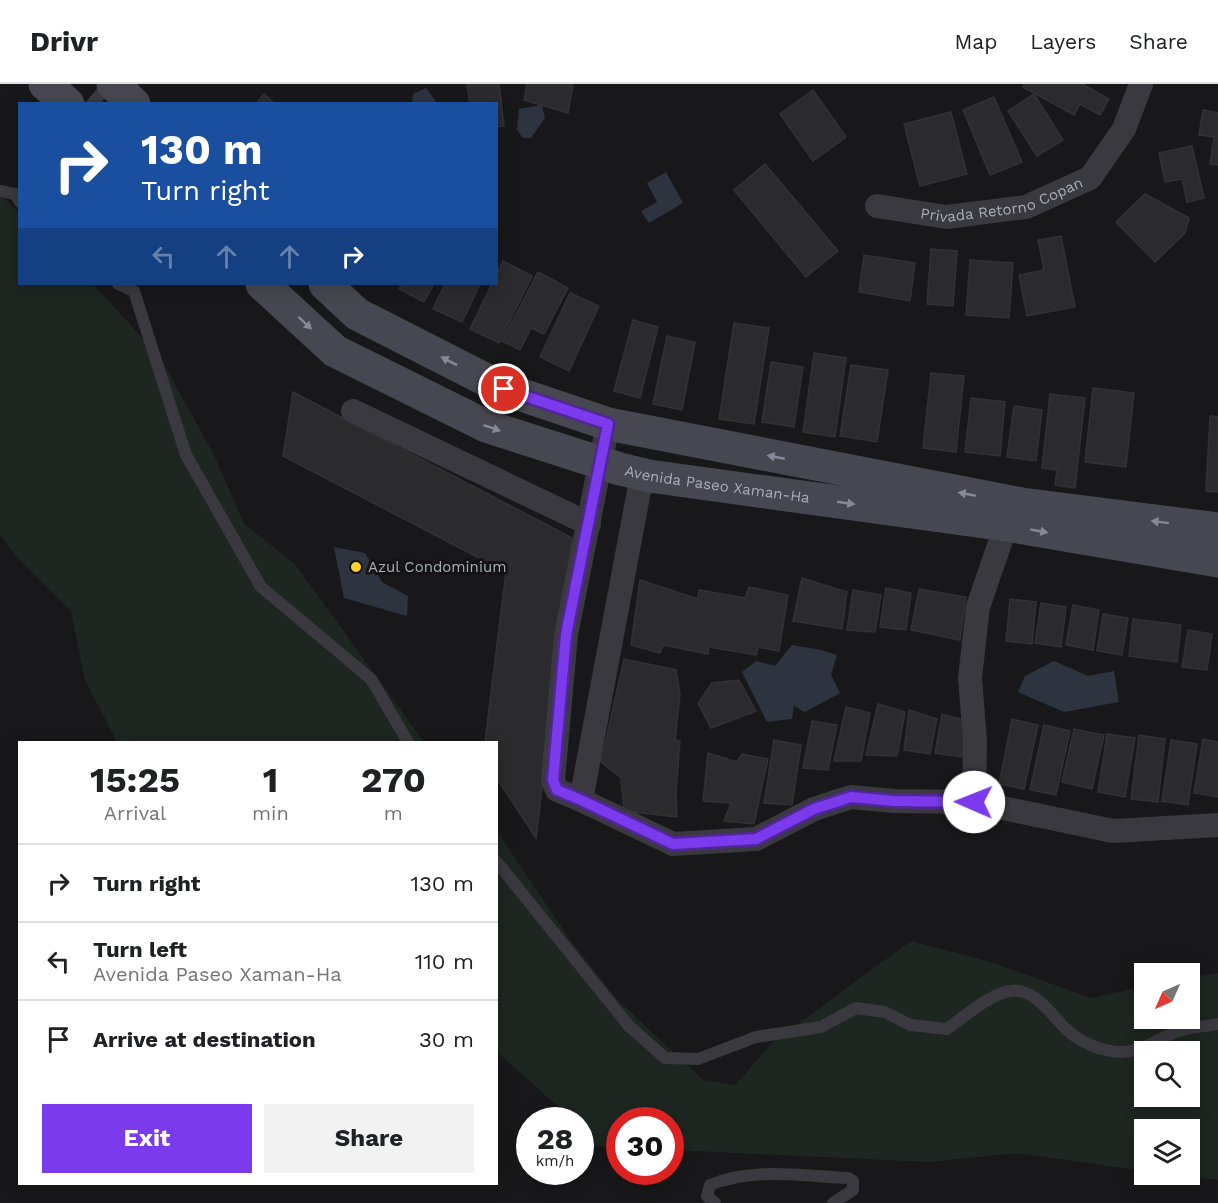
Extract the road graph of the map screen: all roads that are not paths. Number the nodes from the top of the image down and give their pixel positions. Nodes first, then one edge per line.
1 (29, 84) edge
2 (45, 84) edge
3 (111, 84) edge
4 (1141, 84) edge
5 (59, 102) edge
6 (66, 102) edge
7 (94, 102) edge
8 (132, 102) edge
9 (0, 191) edge
10 (18, 199) edge
11 (877, 206) dead end
12 (120, 285) edge
13 (263, 285) edge
14 (326, 285) edge
15 (353, 411) dead end
16 (608, 424) junction
17 (601, 462) junction
18 (649, 476) junction
19 (589, 524) junction
20 (1006, 525) junction
21 (1218, 529) edge
22 (1218, 561) edge
23 (407, 741) edge
24 (581, 800) junction
25 (974, 802) junction
26 (1218, 825) edge
27 (498, 863) edge
28 (1218, 1023) edge
29 (716, 1203) edge
30 (833, 1203) edge

1 - 5 lane
2 - 6 main road
3 - 7 lane
3 - 8 main road
4 - 11 street, Privada Retorno Copan
9 - 10 lane
12 - 23 lane
13 -> 17 main road, Avenida Paseo Xaman-Ha
16 -> 14 main road
15 - 19 street
16 - 17 street
21 -> 16 main road
17 - 18 main road, Avenida Paseo Xaman-Ha
17 - 19 street
18 -> 20 main road, Avenida Paseo Xaman-Ha
18 - 24 street
19 - 24 street
20 -> 22 main road, Avenida Paseo Xaman-Ha
20 - 25 street
24 - 25 street
25 - 26 street
27 - 28 lane
29 - 30 lane

